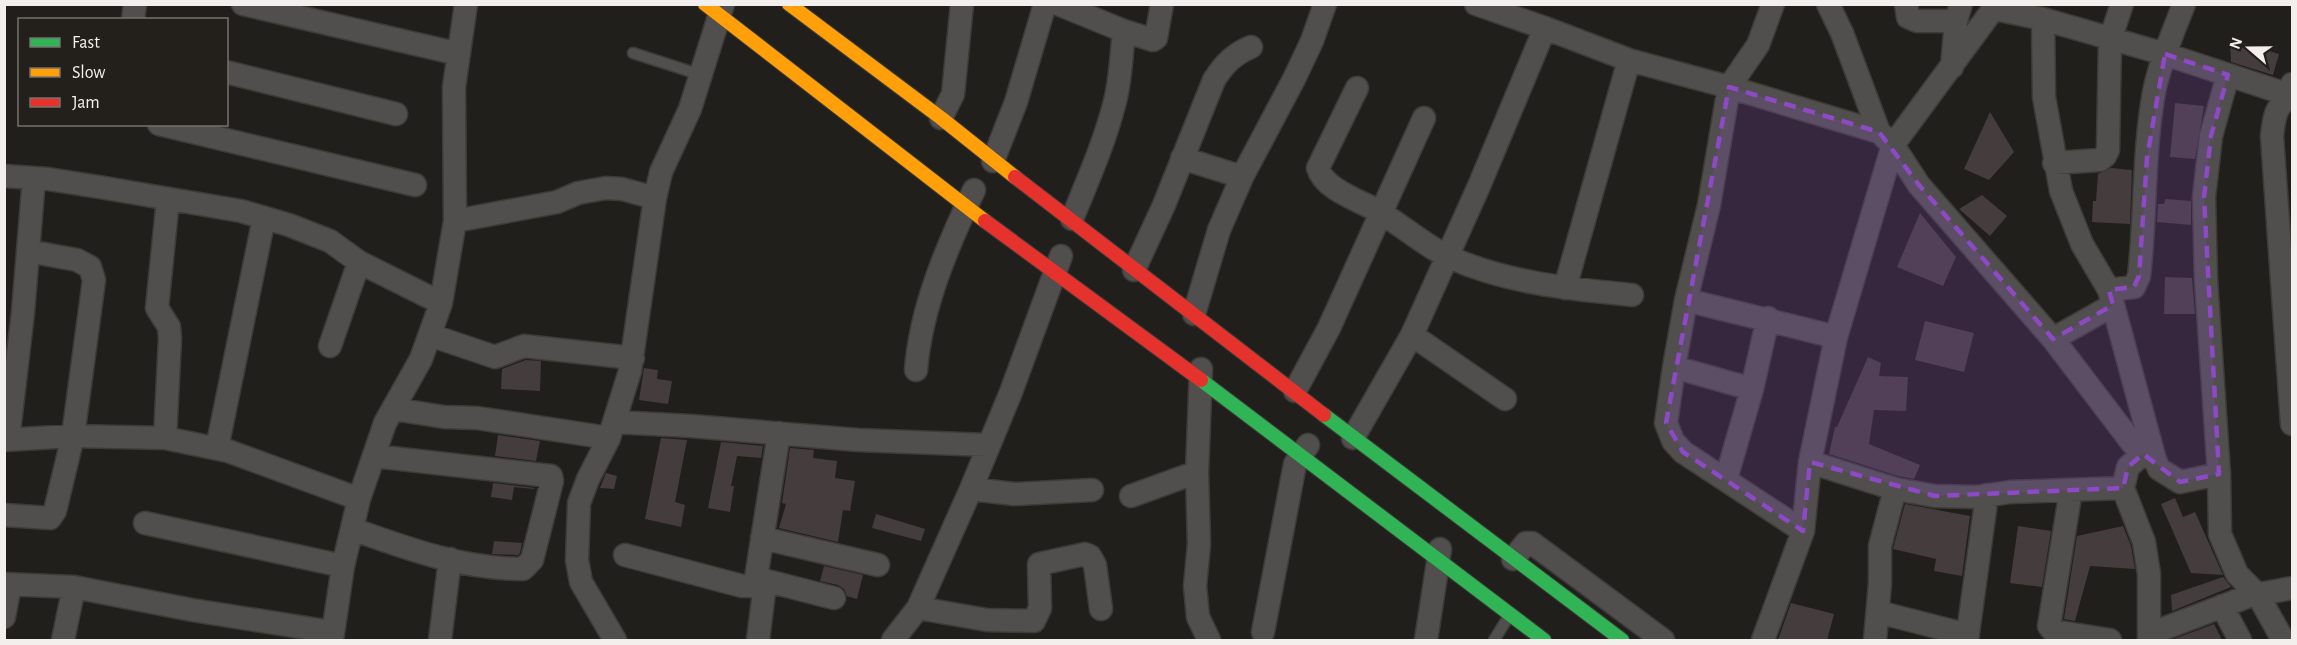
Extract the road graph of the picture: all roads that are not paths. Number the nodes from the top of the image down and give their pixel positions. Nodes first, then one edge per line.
1 (243, 4) edge
2 (466, 4) edge
3 (789, 4) edge
4 (962, 4) edge
5 (1045, 4) edge
6 (1058, 4) edge
7 (1162, 4) edge
8 (1325, 4) edge
9 (1773, 4) edge
10 (1828, 4) edge
11 (1906, 4) edge
12 (2122, 4) edge
13 (2184, 4) edge
14 (1477, 5) edge
15 (1996, 7) edge
16 (723, 8) edge
17 (1959, 13) edge
18 (332, 14) edge
19 (2043, 19) junction
20 (1545, 28) junction
21 (1124, 31) junction
22 (2110, 40) junction
23 (1251, 47) dead end
24 (633, 53) dead end
25 (459, 54) junction
26 (2164, 54) junction
27 (1629, 60) junction
28 (1952, 67) junction
29 (228, 72) edge
30 (701, 75) junction
31 (2228, 75) junction
32 (1729, 87) junction
33 (1357, 88) dead end
34 (2292, 92) edge
35 (396, 114) dead end
36 (941, 118) junction
37 (1424, 118) dead end
38 (167, 126) edge
39 (1886, 138) junction
40 (1182, 158) junction
41 (993, 161) junction
42 (2054, 163) junction
43 (4, 176) edge
44 (1242, 177) junction
45 (34, 178) junction
46 (416, 185) dead end
47 (972, 194) junction
48 (655, 198) junction
49 (168, 199) junction
50 (1381, 213) junction
51 (264, 218) junction
52 (1072, 219) junction
53 (455, 221) junction
54 (28, 251) junction
55 (1448, 256) junction
56 (1060, 260) junction
57 (359, 262) junction
58 (1134, 270) junction
59 (1565, 288) junction
60 (1632, 296) dead end
61 (2111, 298) junction
62 (1686, 300) junction
63 (441, 303) junction
64 (1194, 314) junction
65 (1768, 318) junction
66 (430, 335) junction
67 (1412, 335) junction
68 (1836, 337) junction
69 (2054, 339) junction
70 (330, 346) dead end
71 (1183, 350) dead end
72 (633, 358) junction
73 (1674, 367) junction
74 (916, 370) dead end
75 (1201, 372) junction
76 (1752, 389) junction
77 (1295, 391) junction
78 (2291, 391) edge
79 (1505, 399) dead end
80 (394, 409) junction
81 (1273, 417) dead end
82 (2292, 424) edge
83 (611, 430) junction
84 (779, 433) junction
85 (73, 436) junction
86 (165, 438) junction
87 (1353, 438) junction
88 (6, 440) edge
89 (987, 446) junction
90 (1307, 447) junction
91 (217, 448) junction
92 (374, 456) junction
93 (2149, 457) junction
94 (1809, 462) junction
95 (1197, 472) junction
96 (2219, 474) junction
97 (1726, 479) junction
98 (2123, 488) junction
99 (971, 489) junction
100 (1895, 489) junction
101 (1092, 490) dead end
102 (2071, 490) junction
103 (1987, 495) junction
104 (1131, 496) dead end
105 (359, 499) junction
106 (548, 500) junction
107 (579, 503) junction
108 (4, 515) edge
109 (145, 523) dead end
110 (1414, 524) dead end
111 (352, 530) junction
112 (1803, 531) junction
113 (762, 538) junction
114 (1440, 553) junction
115 (625, 555) dead end
116 (1513, 559) junction
117 (450, 560) junction
118 (879, 565) dead end
119 (343, 566) junction
120 (758, 582) junction
121 (7, 585) edge
122 (74, 587) junction
123 (2292, 588) edge
124 (2258, 595) junction
125 (834, 598) dead end
126 (2222, 606) junction
127 (918, 608) junction
128 (1101, 609) dead end
129 (1513, 609) junction
130 (1878, 612) junction
131 (4, 617) edge
132 (1640, 624) junction
133 (1263, 632) dead end
134 (1558, 634) dead end
135 (332, 636) edge
136 (2149, 637) edge
137 (1968, 638) edge
138 (63, 640) edge
139 (440, 640) edge
140 (615, 640) edge
141 (758, 640) edge
142 (893, 640) edge
143 (1209, 640) edge
144 (1426, 640) edge
145 (1494, 640) edge
146 (1544, 640) edge
147 (1623, 640) edge
148 (1663, 640) edge
149 (1763, 640) edge
150 (1875, 640) edge
151 (2110, 640) edge
152 (2240, 640) edge
153 (2283, 640) edge

1 - 18 street
2 - 25 street
3 - 36 main road
4 - 36 street
5 - 41 street
6 - 21 street
7 - 21 street
8 - 44 street
9 - 32 street
10 - 39 street
11 - 17 street
12 - 22 street
13 - 26 street
14 - 20 street
15 - 19 street
15 - 28 street
16 - 30 street
16 - 47 main road
17 - 28 street
18 - 25 street
19 - 22 street
19 - 42 street
20 - 27 street
20 - 55 street
21 - 52 street
22 - 26 street
22 - 42 street
23 - 40 street
24 - 30 lane
25 - 53 street
26 - 31 street
26 - 61 street
27 - 32 street
27 - 59 street
28 - 39 street
29 - 35 street
30 - 48 street
31 - 34 street
31 - 96 street
32 - 39 street
32 - 62 street
33 - 50 street
34 - 78 street
36 - 41 main road
37 - 50 street
38 - 46 street
39 - 68 street
39 - 69 street
40 - 44 street
40 - 58 street
41 - 52 main road
42 - 61 street
43 - 45 street
44 - 64 street
45 - 49 street
45 - 54 street
47 - 56 main road
47 - 74 street
48 - 53 street
48 - 72 street
49 - 51 street
49 - 86 street
50 - 55 street
50 - 77 street
51 - 57 street
51 - 91 street
52 - 58 main road
53 - 63 street
54 - 85 street
54 - 88 street
55 - 59 street
55 - 67 street
56 - 75 main road
56 - 89 street
57 - 63 street
57 - 70 street
58 - 64 main road
59 - 60 street
61 - 69 street
61 - 93 street
62 - 65 street
62 - 73 street
63 - 66 street
64 - 77 main road
65 - 68 street
65 - 76 street
66 - 72 street
66 - 80 street
67 - 79 street
67 - 87 street
68 - 94 street
69 - 93 street
71 - 75 main road
72 - 83 street
73 - 76 street
73 - 97 street
75 - 81 main road
75 - 90 main road
75 - 95 street
76 - 97 street
77 - 87 main road
78 - 82 street
80 - 83 street
80 - 92 street
83 - 84 street
83 - 107 street
84 - 89 street
84 - 113 street
85 - 86 street
85 - 88 street
85 - 108 street
86 - 91 street
87 - 116 main road
89 - 99 street
90 - 114 main road
90 - 133 street
91 - 105 street
92 - 105 street
92 - 106 street
93 - 96 street
93 - 98 street
94 - 100 street
94 - 112 street
95 - 104 street
95 - 143 street
96 - 124 street
97 - 112 street
98 - 102 street
98 - 136 street
99 - 101 street
99 - 127 street
100 - 103 street
100 - 130 street
102 - 103 street
102 - 151 street
103 - 137 street
105 - 111 street
106 - 107 street
106 - 117 street
107 - 140 street
109 - 119 street
110 - 114 main road
111 - 117 street
111 - 119 street
112 - 149 street
113 - 118 street
113 - 120 street
114 - 129 main road
114 - 144 street
115 - 120 street
116 - 132 street
116 - 147 main road
117 - 139 street
119 - 135 street
120 - 125 street
120 - 141 street
121 - 122 street
121 - 131 street
122 - 135 street
122 - 138 street
123 - 124 street
124 - 126 street
124 - 153 street
126 - 136 street
126 - 152 street
127 - 128 street
127 - 142 street
129 - 134 main road
129 - 145 lane
129 - 146 main road
130 - 137 street
130 - 150 street
132 - 147 street
132 - 148 street

